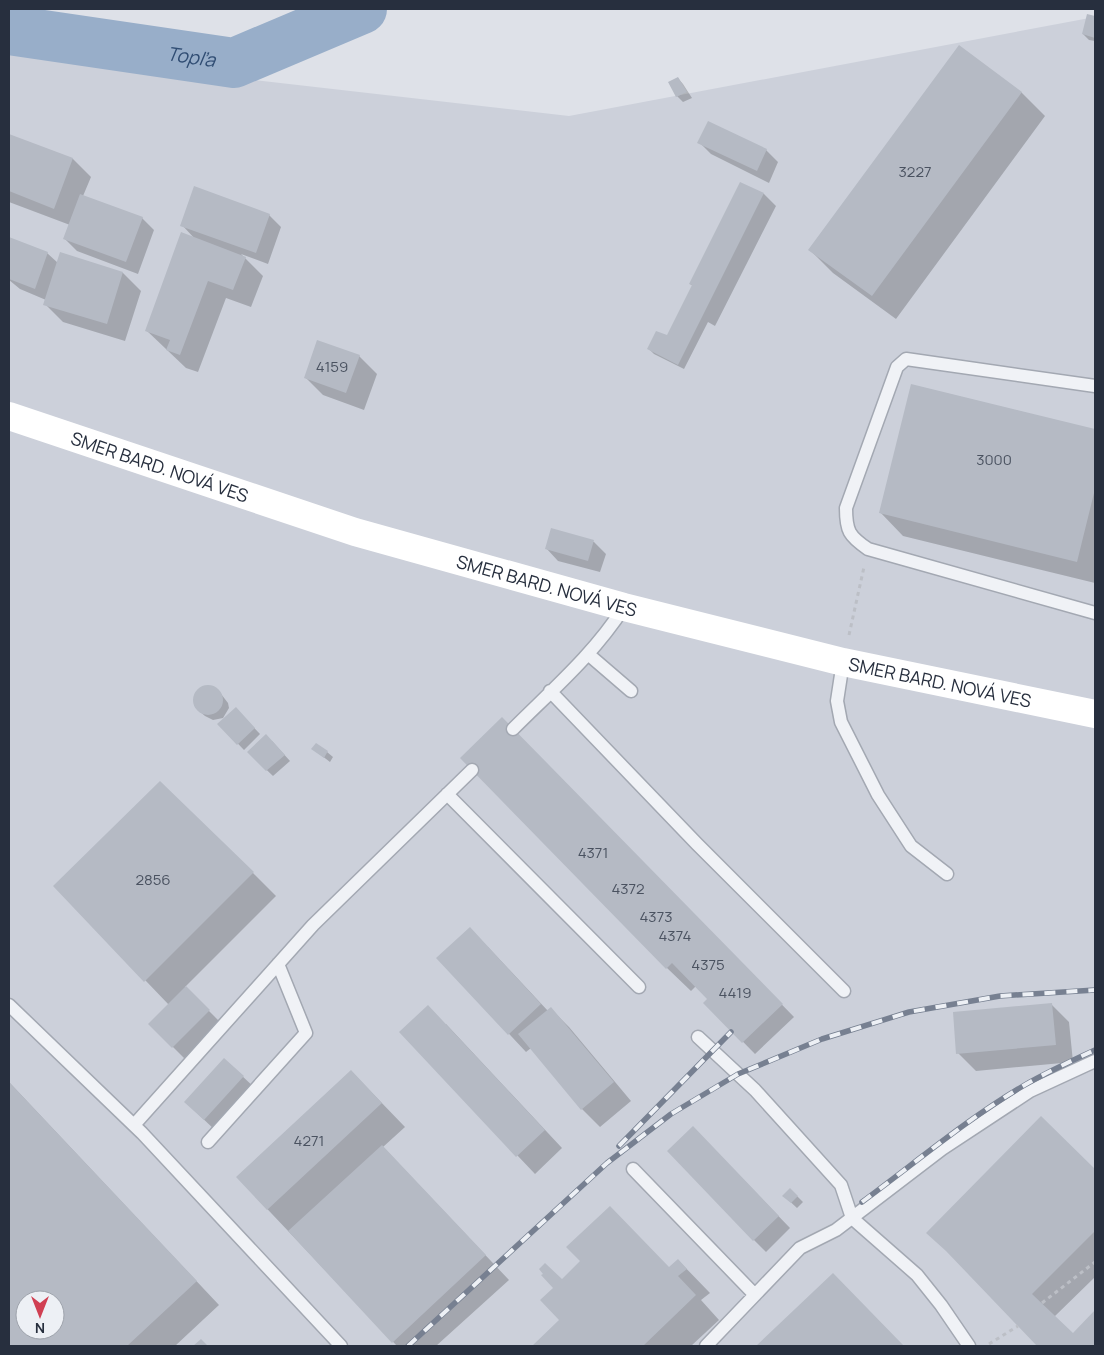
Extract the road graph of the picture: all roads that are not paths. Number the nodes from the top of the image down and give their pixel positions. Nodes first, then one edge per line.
1 (1095, 386) edge
2 (9, 416) edge
3 (624, 607) junction
4 (1095, 613) edge
5 (588, 654) junction
6 (843, 662) junction
7 (550, 691) junction
8 (631, 691) dead end
9 (1095, 714) edge
10 (513, 728) dead end
11 (472, 770) dead end
12 (447, 794) junction
13 (947, 874) dead end
14 (278, 964) junction
15 (639, 987) dead end
16 (844, 991) dead end
17 (9, 1005) edge
18 (698, 1037) dead end
19 (1095, 1061) edge
20 (134, 1125) junction
21 (208, 1142) dead end
22 (633, 1169) dead end
23 (852, 1218) junction
24 (755, 1295) junction
25 (341, 1346) edge
26 (706, 1346) edge
27 (969, 1346) edge

1 - 4 lane
2 - 3 street, SMER BARD. NOVÁ VES
3 - 5 lane
3 - 6 street, SMER BARD. NOVÁ VES
5 - 7 lane
5 - 8 lane
6 - 9 street, SMER BARD. NOVÁ VES
6 - 13 lane
7 - 10 lane
7 - 16 lane
11 - 12 lane
12 - 14 lane
12 - 15 lane
14 - 20 lane
14 - 21 lane
17 - 20 lane
18 - 23 lane
19 - 23 lane
20 - 25 lane
22 - 24 lane
23 - 24 lane
23 - 27 lane
24 - 26 lane

